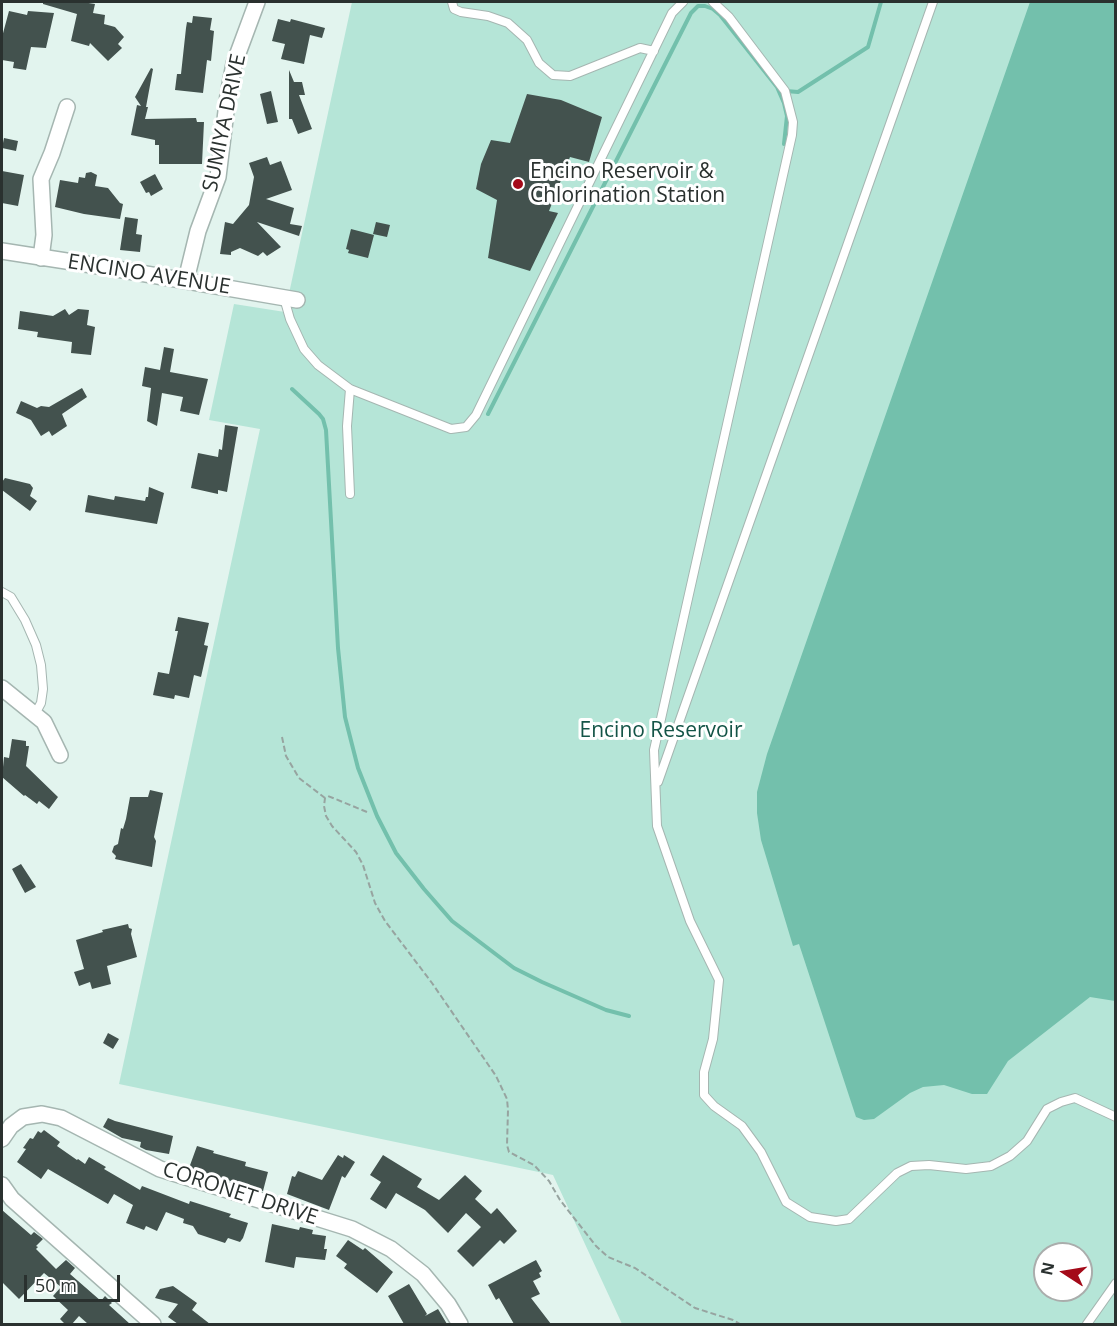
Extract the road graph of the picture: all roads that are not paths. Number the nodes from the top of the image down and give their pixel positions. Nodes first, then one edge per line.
1 (257, 2) edge
2 (452, 2) edge
3 (683, 2) edge
4 (713, 2) edge
5 (933, 2) edge
6 (654, 51) junction
7 (67, 107) dead end
8 (2, 251) edge
9 (41, 258) junction
10 (186, 280) junction
11 (290, 299) joint
12 (350, 389) junction
13 (350, 494) dead end
14 (2, 592) edge
15 (2, 688) edge
16 (35, 714) junction
17 (60, 755) dead end
18 (655, 789) junction
19 (1116, 1116) edge
20 (2, 1139) edge
21 (2, 1185) edge
22 (1116, 1283) edge
23 (153, 1324) edge
24 (460, 1324) edge
25 (1087, 1324) edge

1 - 10 street, SUMIYA DRIVE
2 - 6 lane
3 - 6 lane
4 - 18 lane
5 - 18 lane
6 - 12 lane
7 - 9 street
8 - 9 street, ENCINO AVENUE
9 - 10 street, ENCINO AVENUE
10 - 11 street, ENCINO AVENUE
11 - 12 lane
12 - 13 lane
14 - 16 lane
15 - 16 street
16 - 17 street
18 - 19 lane
20 - 24 street, CORONET DRIVE
21 - 23 street
22 - 25 lane

